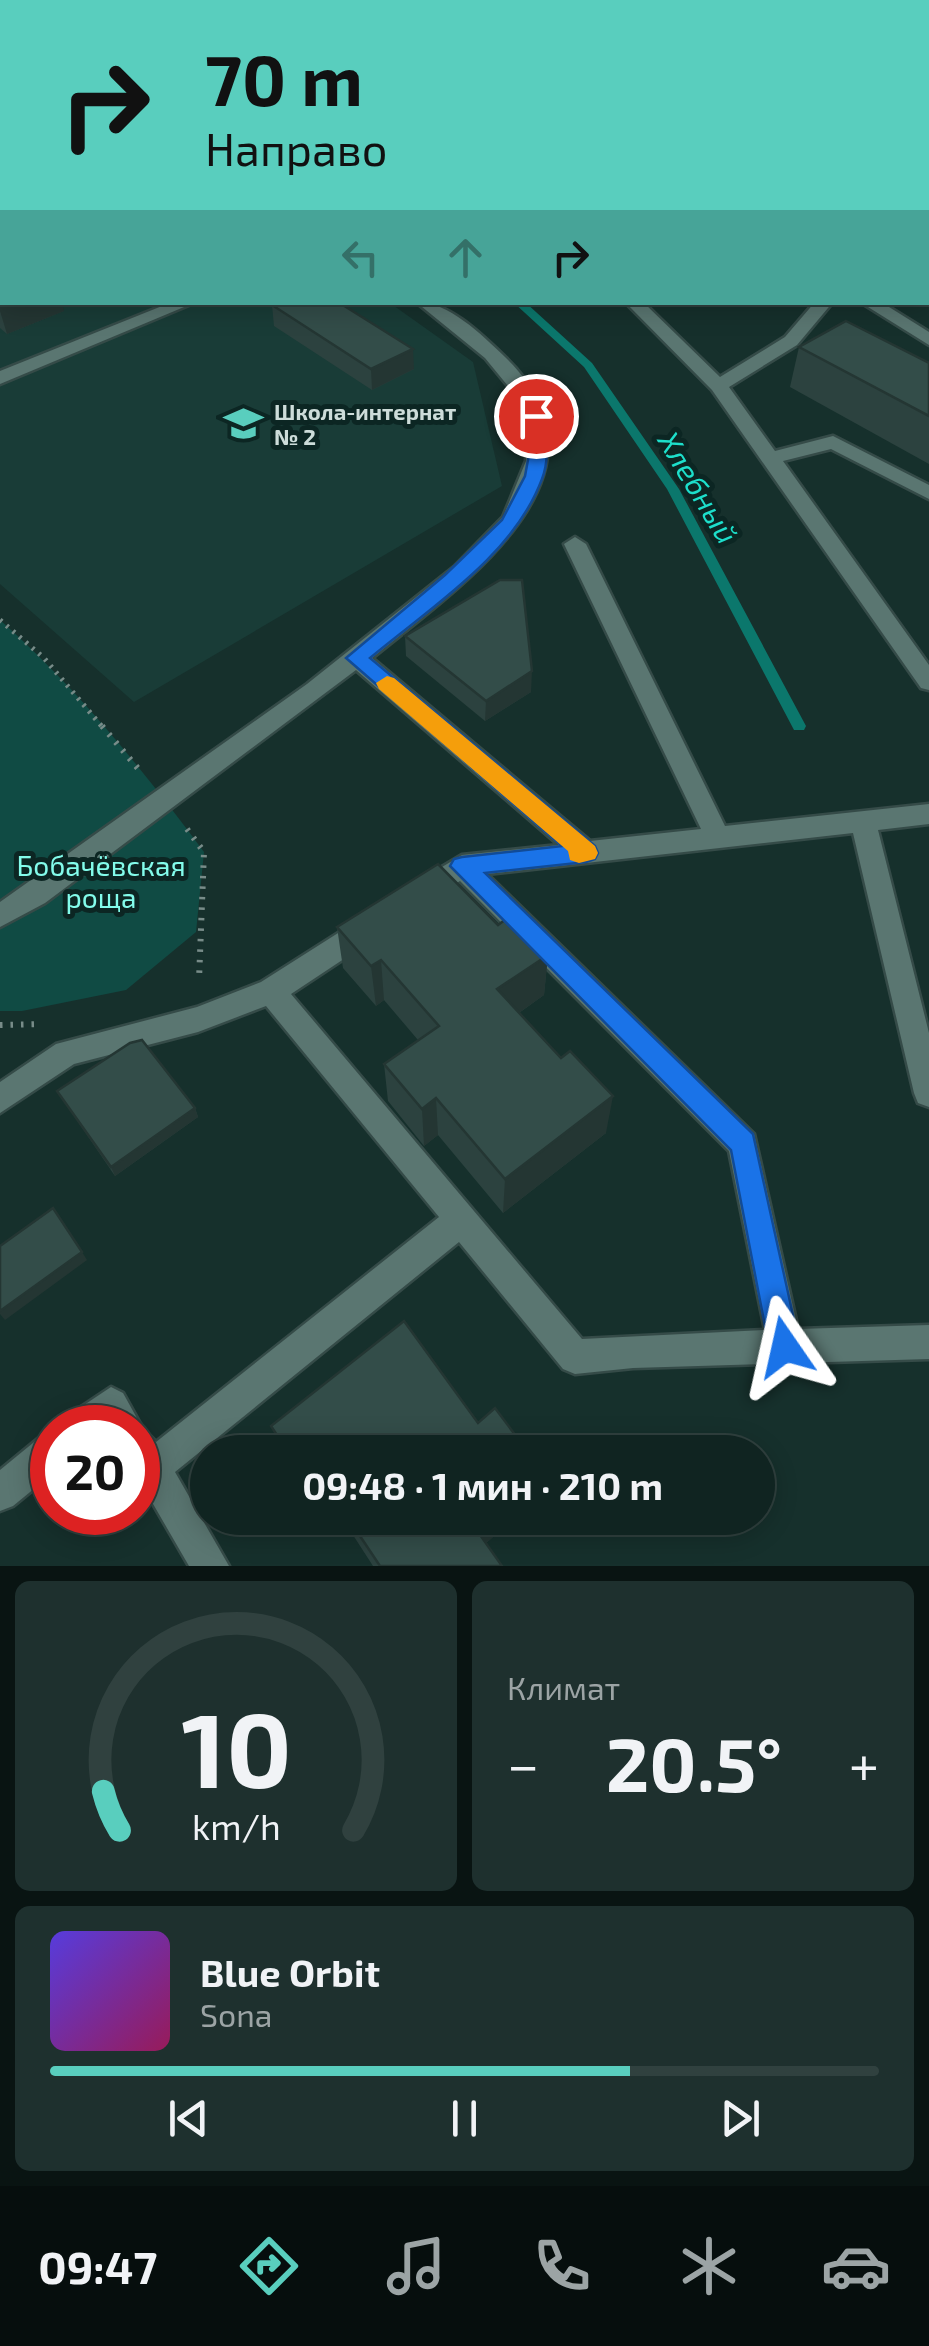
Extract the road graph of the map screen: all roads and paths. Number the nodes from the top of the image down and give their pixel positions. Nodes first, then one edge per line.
1 (181, 305) edge
2 (428, 305) edge
3 (636, 305) edge
4 (822, 305) edge
5 (873, 305) edge
6 (929, 340) edge
7 (0, 378) edge
8 (719, 386) junction
9 (772, 458) junction
10 (929, 493) edge
11 (576, 544) dead end
12 (356, 658) junction
13 (929, 682) edge
14 (929, 814) edge
15 (864, 822) junction
16 (718, 838) junction
17 (586, 853) junction
18 (462, 866) junction
19 (0, 916) edge
20 (271, 991) junction
21 (929, 1093) edge
22 (0, 1099) edge
23 (461, 1220) junction
24 (929, 1342) edge
25 (785, 1347) junction
26 (160, 1445) edge
27 (30, 1468) edge
28 (160, 1481) edge
29 (0, 1492) edge
30 (210, 1566) edge

1 - 7 street
2 - 12 street
3 - 8 street
4 - 8 street
5 - 6 street
8 - 9 street
9 - 10 street
9 - 13 street
11 - 16 street
12 - 17 street
12 - 19 street
14 - 15 street
15 - 16 street
15 - 21 street
16 - 17 street
17 - 18 street
18 - 20 street
18 - 25 street
20 - 22 street
20 - 23 street
23 - 25 street
23 - 26 street
24 - 25 street
27 - 29 street
28 - 30 street

